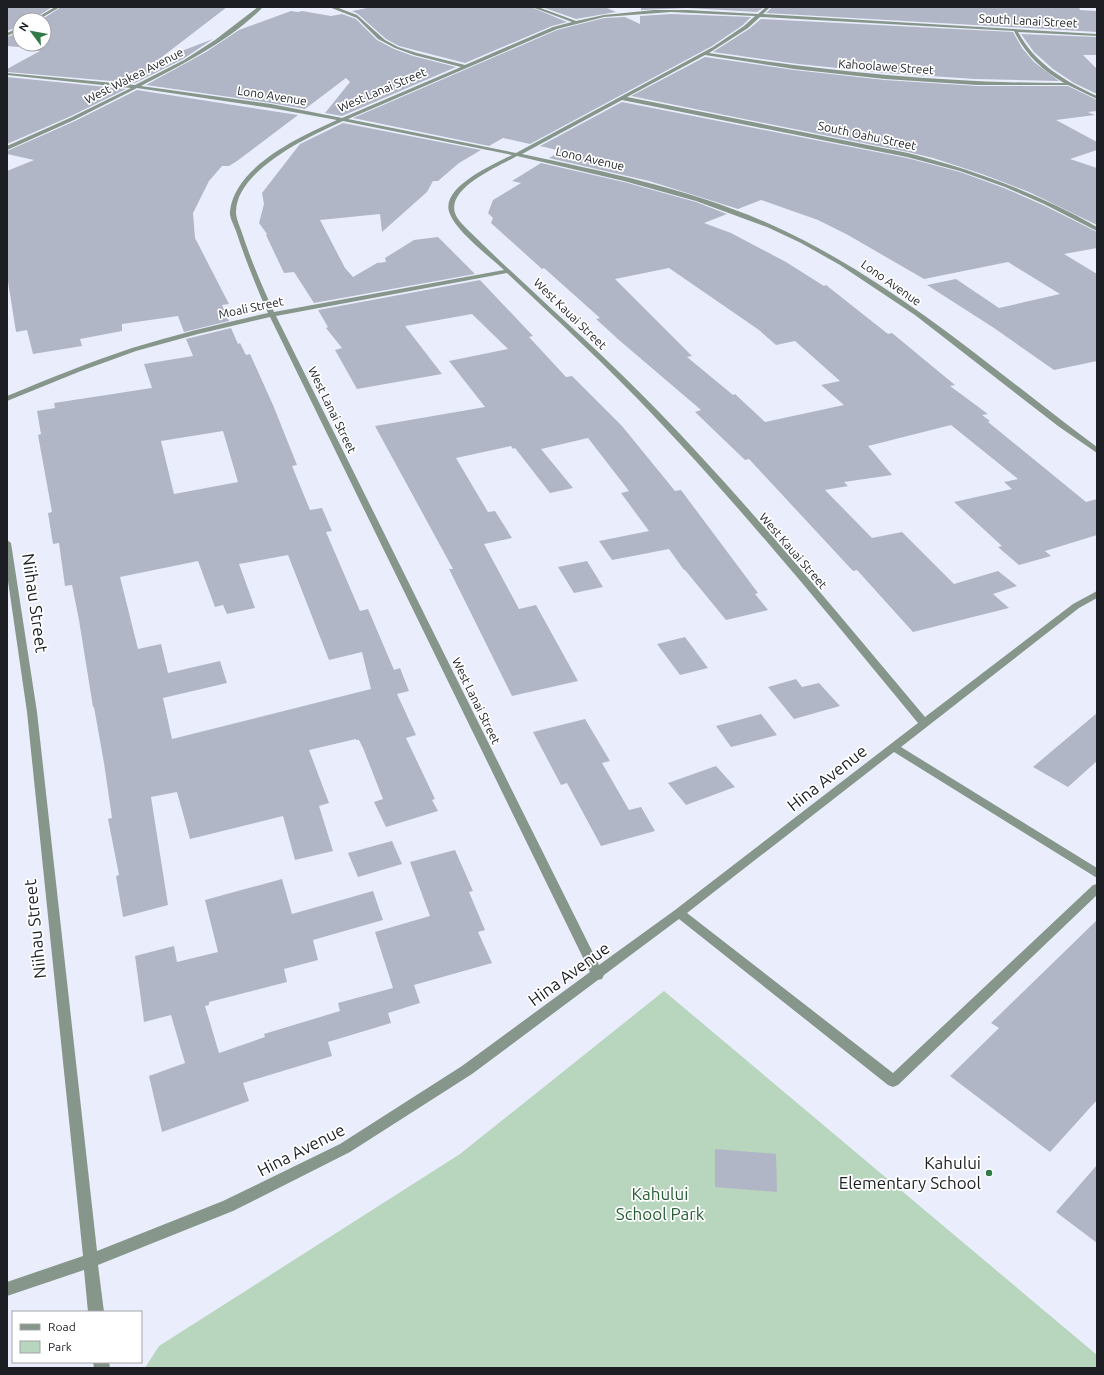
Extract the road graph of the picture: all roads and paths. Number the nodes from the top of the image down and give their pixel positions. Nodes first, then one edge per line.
1 (58, 7) edge
2 (262, 7) edge
3 (331, 7) edge
4 (534, 7) edge
5 (768, 7) edge
6 (49, 12) edge
7 (759, 15) junction
8 (574, 21) junction
9 (1015, 30) junction
10 (1097, 35) edge
11 (704, 54) junction
12 (466, 67) junction
13 (7, 74) edge
14 (1068, 84) junction
15 (137, 87) junction
16 (622, 98) junction
17 (1097, 98) edge
18 (344, 120) junction
19 (7, 148) edge
20 (515, 154) junction
21 (1097, 229) edge
22 (508, 271) junction
23 (272, 314) junction
24 (7, 399) edge
25 (1097, 451) edge
26 (7, 543) edge
27 (1097, 594) edge
28 (925, 724) junction
29 (894, 747) junction
30 (1097, 874) edge
31 (1097, 888) edge
32 (679, 913) junction
33 (598, 975) junction
34 (90, 1260) junction
35 (7, 1289) edge
36 (96, 1311) edge

1 - 6 street
2 - 15 street, West Wakea Avenue
3 - 12 street
4 - 8 street
5 - 7 street, West Kauai Street
7 - 8 street, South Lanai Street
7 - 9 street, South Lanai Street
7 - 11 street, West Kauai Street
8 - 12 street, West Lanai Street
9 - 10 street, South Lanai Street
9 - 14 street
11 - 14 street, Kahoolawe Street
11 - 16 street, West Kauai Street
12 - 18 street, West Lanai Street
13 - 15 street, Lono Avenue
14 - 17 street
15 - 18 street, Lono Avenue
15 - 19 street, West Wakea Avenue
16 - 20 street, West Kauai Street
16 - 21 street, South Oahu Street
18 - 20 street, Lono Avenue
18 - 23 street, West Lanai Street
20 - 22 street, West Kauai Street
20 - 25 street, Lono Avenue
22 - 23 street, Moali Street
22 - 28 street, West Kauai Street
23 - 24 street, Moali Street
23 - 33 street, West Lanai Street
26 - 34 street, Niihau Street
27 - 28 street, Hina Avenue
28 - 29 street, Hina Avenue
29 - 30 street
29 - 32 street, Hina Avenue
31 - 32 street
32 - 33 street, Hina Avenue
33 - 34 street, Hina Avenue
34 - 35 street, Hina Avenue
34 - 36 street, Niihau Street

